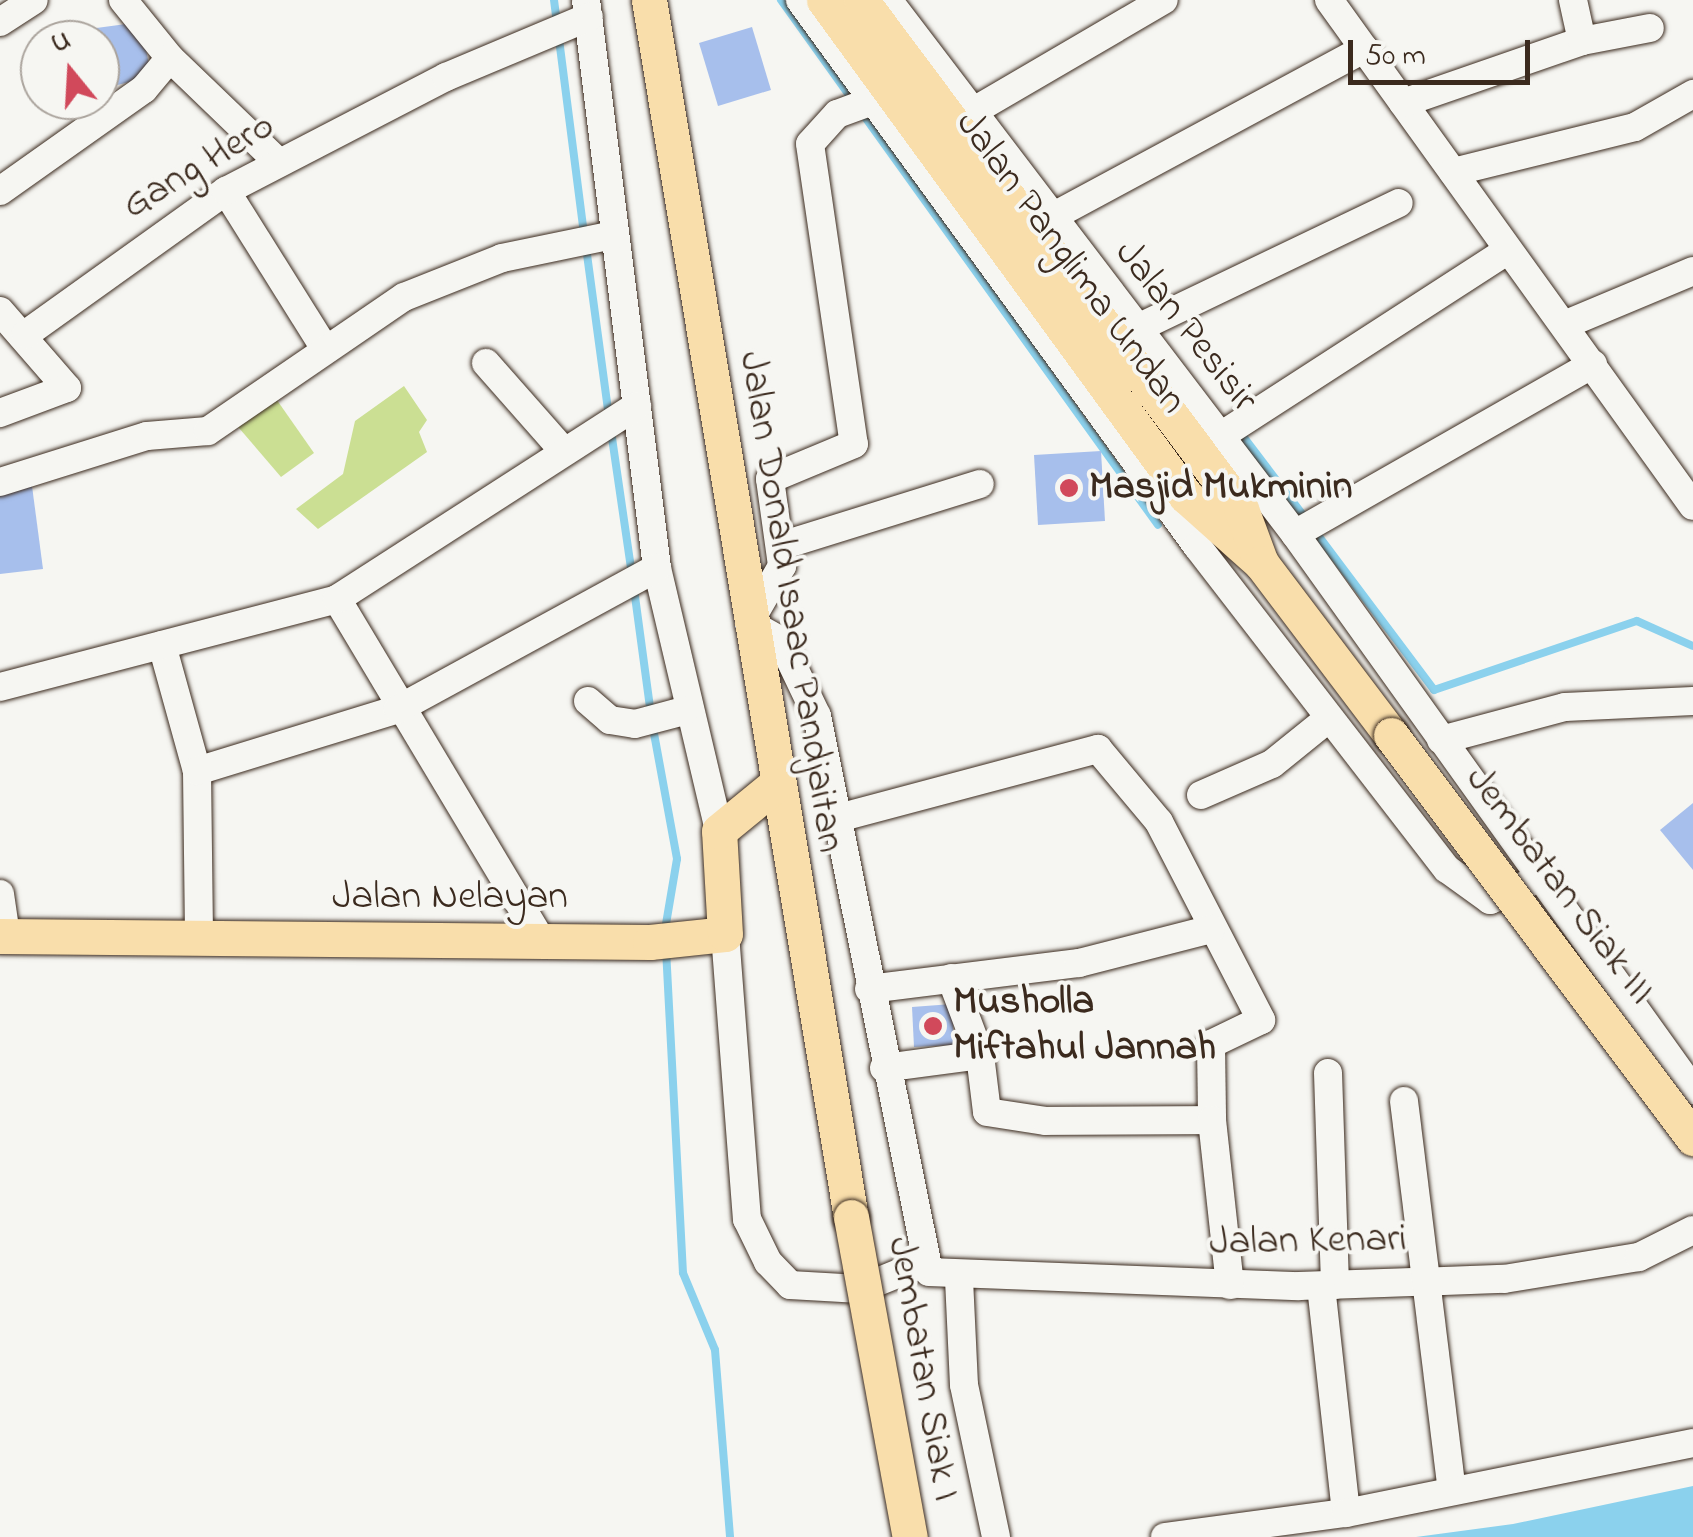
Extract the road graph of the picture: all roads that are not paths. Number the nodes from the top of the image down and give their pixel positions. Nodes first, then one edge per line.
1 (34, 0) edge
2 (123, 0) edge
3 (649, 0) edge
4 (888, 0) edge
5 (1164, 0) edge
6 (1329, 0) edge
7 (1572, 0) edge
8 (833, 2) edge
9 (574, 17) edge
10 (0, 22) edge
11 (1650, 28) dead end
12 (1582, 41) junction
13 (1364, 49) junction
14 (170, 58) junction
15 (1693, 94) edge
16 (1403, 103) junction
17 (857, 105) junction
18 (979, 107) junction
19 (279, 163) junction
20 (999, 167) junction
21 (1453, 172) junction
22 (0, 191) edge
23 (226, 192) junction
24 (1399, 203) dead end
25 (1060, 211) junction
26 (593, 238) junction
27 (1508, 250) junction
28 (1693, 271) edge
29 (1018, 282) junction
30 (0, 311) edge
31 (1149, 321) junction
32 (1564, 325) junction
33 (1053, 329) junction
34 (26, 334) junction
35 (325, 349) junction
36 (486, 362) dead end
37 (1593, 364) junction
38 (629, 409) junction
39 (0, 412) edge
40 (1234, 425) junction
41 (561, 448) junction
42 (0, 482) edge
43 (729, 482) junction
44 (980, 484) dead end
45 (1693, 506) edge
46 (1309, 525) junction
47 (784, 545) junction
48 (1261, 563) junction
49 (650, 570) junction
50 (337, 598) junction
51 (749, 623) junction
52 (162, 645) junction
53 (0, 686) edge
54 (1693, 700) edge
55 (588, 701) dead end
56 (398, 709) junction
57 (1330, 718) junction
58 (661, 719) junction
59 (1391, 735) joint
60 (1441, 740) junction
61 (197, 771) junction
62 (774, 786) junction
63 (1201, 795) dead end
64 (842, 817) junction
65 (719, 831) junction
66 (1538, 868) junction
67 (0, 894) edge
68 (1210, 929) junction
69 (3, 936) edge
70 (708, 937) junction
71 (200, 940) junction
72 (541, 940) junction
73 (951, 978) junction
74 (868, 989) junction
75 (980, 1055) junction
76 (884, 1068) junction
77 (1328, 1073) dead end
78 (1693, 1090) edge
79 (1404, 1101) dead end
80 (1212, 1120) junction
81 (1693, 1138) edge
82 (851, 1217) joint
83 (1693, 1230) edge
84 (926, 1262) junction
85 (959, 1278) junction
86 (1428, 1281) junction
87 (1230, 1285) junction
88 (1328, 1286) junction
89 (1693, 1443) edge
90 (1452, 1490) junction
91 (1346, 1513) junction
92 (910, 1537) edge
93 (996, 1537) edge
94 (1165, 1537) edge

1 - 10 street
2 - 14 street
3 - 43 main road, Jalan Donald Isaac Pandjaitan
4 - 18 street, Jalan Pesisir
5 - 18 street
6 - 13 street
7 - 12 street
8 - 17 street
8 - 20 main road, Jalan Panglima Undan
8 - 29 main road, Jalan Panglima Undan
9 - 19 street, Gang Hero
9 - 26 street
11 - 12 street
12 - 16 street
13 - 16 street
13 - 25 street
14 - 19 street
14 - 22 street
15 - 21 street
16 - 21 street
17 - 29 street
17 - 47 street
18 - 20 street, Jalan Pesisir
19 - 23 street, Gang Hero
20 - 25 street, Jalan Pesisir
20 - 48 main road, Jalan Panglima Undan
21 - 27 street
23 - 34 street, Gang Hero
23 - 35 street
24 - 31 street
25 - 31 street, Jalan Pesisir
26 - 35 street
26 - 38 street
27 - 32 street
27 - 40 street
28 - 32 street
29 - 33 main road, Jalan Panglima Undan
30 - 34 street
31 - 40 street, Jalan Pesisir
32 - 37 street
33 - 48 main road, Jalan Panglima Undan
33 - 57 street
34 - 39 street
35 - 42 street
36 - 41 street
37 - 45 street
37 - 46 street
38 - 41 street
38 - 49 street
40 - 46 street, Jalan Pesisir
41 - 50 street
43 - 47 street
43 - 51 main road, Jalan Donald Isaac Pandjaitan
44 - 47 street
46 - 60 street, Jalan Pesisir
47 - 51 street
48 - 59 main road, Jalan Panglima Undan
49 - 56 street
49 - 58 street
50 - 52 street
50 - 56 street
51 - 62 main road, Jalan Donald Isaac Pandjaitan
51 - 64 street
52 - 53 street
52 - 61 street
54 - 60 street
55 - 58 street
56 - 61 street
56 - 72 street
57 - 63 street
57 - 66 street
58 - 65 street
59 - 81 main road, Jembatan Siak III, bridge
60 - 66 street, Jalan Pesisir
61 - 71 street
62 - 65 main road
62 - 82 main road, Jalan Donald Isaac Pandjaitan
64 - 68 street
64 - 74 street
65 - 70 main road
66 - 78 street, Jalan Pesisir
67 - 69 street
68 - 73 street
68 - 80 street
69 - 71 main road, Jalan Nelayan
70 - 72 main road, Jalan Nelayan
70 - 84 street
71 - 72 main road, Jalan Nelayan
73 - 74 street
73 - 75 street
74 - 76 street
75 - 76 street
75 - 80 street
76 - 84 street
77 - 88 street
79 - 86 street
80 - 87 street
82 - 92 main road, Jembatan Siak I, bridge
83 - 86 street, Jalan Kenari
84 - 85 street, Jalan Kenari
85 - 87 street, Jalan Kenari
85 - 93 street
86 - 88 street, Jalan Kenari
86 - 90 street
87 - 88 street, Jalan Kenari
88 - 91 street
89 - 90 street
90 - 91 street
91 - 94 street

